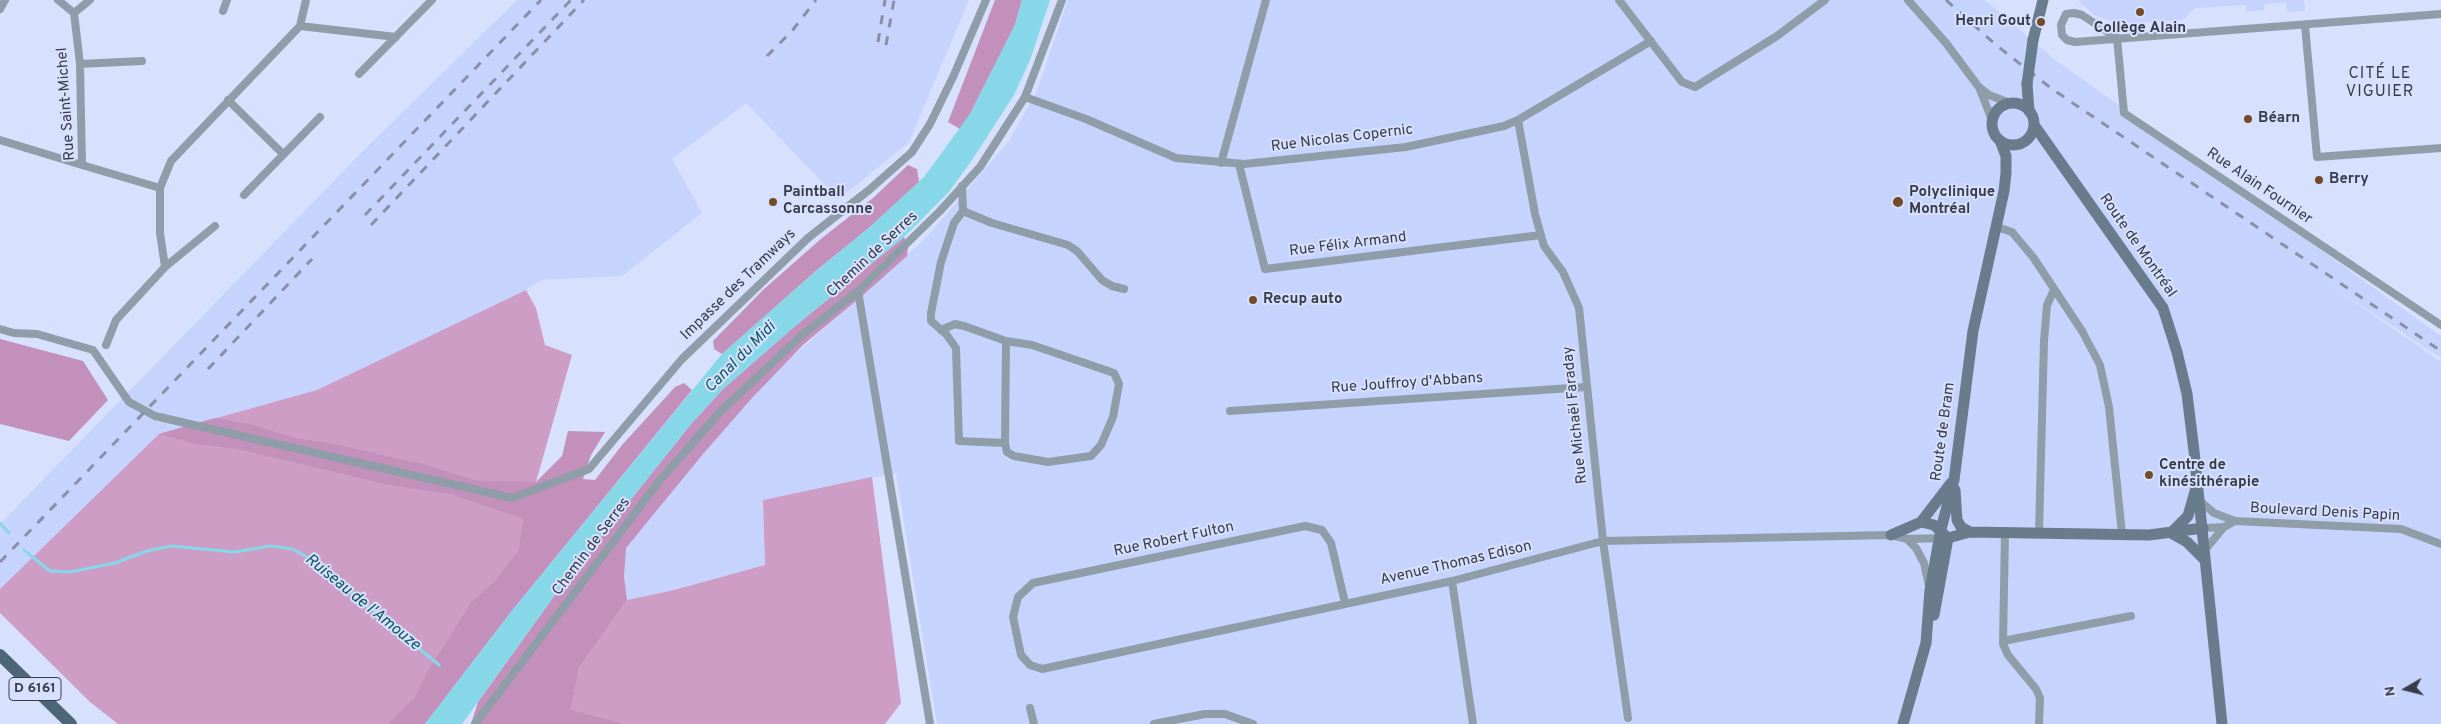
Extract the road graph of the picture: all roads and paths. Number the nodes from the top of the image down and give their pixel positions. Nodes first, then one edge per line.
1 (5, 0) edge
2 (58, 0) edge
3 (90, 0) edge
4 (227, 0) edge
5 (306, 0) edge
6 (432, 0) edge
7 (986, 0) edge
8 (1062, 0) edge
9 (1266, 0) edge
10 (1619, 0) edge
11 (1825, 0) edge
12 (1908, 0) edge
13 (2043, 0) edge
14 (0, 9) edge
15 (223, 11) dead end
16 (74, 13) junction
17 (2441, 14) edge
18 (2305, 25) junction
19 (300, 26) junction
20 (396, 37) junction
21 (2117, 38) junction
22 (1651, 41) junction
23 (142, 61) dead end
24 (80, 64) junction
25 (359, 74) dead end
26 (2027, 84) junction
27 (1978, 86) junction
28 (1025, 96) junction
29 (228, 100) junction
30 (2013, 103) junction
31 (2029, 111) junction
32 (320, 117) dead end
33 (1518, 120) junction
34 (1992, 120) junction
35 (2034, 125) junction
36 (0, 140) edge
37 (2001, 143) junction
38 (2441, 148) edge
39 (283, 154) junction
40 (1221, 163) junction
41 (1240, 164) junction
42 (82, 165) junction
43 (962, 186) junction
44 (160, 188) junction
45 (244, 194) dead end
46 (963, 211) junction
47 (216, 226) dead end
48 (1997, 227) junction
49 (1542, 235) junction
50 (165, 268) junction
51 (1124, 289) dead end
52 (2054, 290) junction
53 (858, 291) junction
54 (2441, 325) edge
55 (0, 329) edge
56 (941, 330) junction
57 (1006, 341) junction
58 (106, 345) dead end
59 (1586, 387) junction
60 (1230, 411) dead end
61 (1005, 443) junction
62 (1954, 480) junction
63 (2197, 484) junction
64 (2199, 500) junction
65 (1921, 522) junction
66 (2235, 522) junction
67 (2224, 527) junction
68 (2203, 528) junction
69 (1970, 532) junction
70 (2005, 532) junction
71 (2040, 533) junction
72 (2170, 533) junction
73 (2122, 534) junction
74 (1891, 535) junction
75 (1943, 535) junction
76 (1907, 539) junction
77 (1604, 541) junction
78 (2441, 544) edge
79 (2204, 555) junction
80 (1452, 581) junction
81 (1930, 590) junction
82 (1345, 603) junction
83 (2131, 616) dead end
84 (2002, 641) junction
85 (1926, 643) junction
86 (0, 655) edge
87 (1021, 655) joint
88 (1030, 708) dead end
89 (1628, 718) dead end
90 (1473, 723) edge
91 (71, 724) edge
92 (475, 724) edge
93 (930, 724) edge
94 (1034, 724) edge
95 (1154, 724) edge
96 (1253, 724) edge
97 (1463, 724) edge
98 (1902, 724) edge
99 (2040, 724) edge
100 (2222, 724) edge

1 - 14 street
2 - 16 street
3 - 16 street
4 - 15 street
5 - 19 street
6 - 20 street
7 - 55 street, Impasse des Tramways
8 - 28 street, Chemin de Serres
9 - 40 street
10 - 22 street
11 - 22 street
12 - 27 street
13 - 26 main road, bridge
16 - 24 street, Rue Saint-Michel
17 - 18 street
18 - 21 street
18 - 38 street
19 - 20 street
19 - 29 street
20 - 25 street
21 - 21 street
21 - 54 street, Rue Alain Fournier
22 - 33 street, Rue Nicolas Copernic
23 - 24 street
24 - 42 street, Rue Saint-Michel
26 - 30 main road
26 - 31 main road
27 - 30 street
27 - 34 street
28 - 40 street, Rue Nicolas Copernic
28 - 43 street, Chemin de Serres
29 - 39 street
29 - 44 street
30 - 31 main road
30 - 34 main road
31 - 35 main road
32 - 39 street
33 - 41 street, Rue Nicolas Copernic
33 - 49 street, Rue Michaël Faraday
34 - 37 main road
35 - 37 main road
35 - 63 main road, Route de Montréal
36 - 42 street
37 - 48 main road, Route de Bram
39 - 45 street
40 - 41 street, Rue Nicolas Copernic
41 - 49 street, Rue Félix Armand
42 - 44 street, Rue Saint-Michel
43 - 46 street
43 - 53 street, Chemin de Serres
44 - 50 street
46 - 51 street
46 - 56 street
47 - 50 street
48 - 52 street
48 - 62 main road, Route de Bram
49 - 59 street, Rue Michaël Faraday
50 - 58 street
52 - 71 street
52 - 73 street
53 - 92 street, Chemin de Serres
53 - 93 street
56 - 57 street
56 - 61 street
57 - 61 street
57 - 61 street
59 - 60 street, Rue Jouffroy d'Abbans
59 - 77 street, Rue Michaël Faraday
62 - 65 main road
62 - 69 main road
62 - 75 main road, Route de Bram
63 - 64 main road, Route de Montréal
63 - 72 main road
64 - 66 street, Boulevard Denis Papin
64 - 68 main road, Route de Montréal
65 - 74 main road
65 - 75 main road
66 - 67 street, Boulevard Denis Papin
66 - 78 street, Boulevard Denis Papin
67 - 68 street, Boulevard Denis Papin
67 - 79 street, Boulevard Denis Papin
68 - 72 main road
68 - 79 main road, Route de Montréal
69 - 70 main road
69 - 75 main road
70 - 71 main road
70 - 84 street
71 - 73 main road
72 - 73 main road
72 - 79 main road
74 - 76 street, Avenue Thomas Edison
74 - 77 street, Avenue Thomas Edison
75 - 76 street, Avenue Thomas Edison
75 - 81 main road, Route de Bram
75 - 85 main road
76 - 81 street
77 - 80 street, Avenue Thomas Edison
77 - 89 street, Rue Michaël Faraday
79 - 100 main road, Route de Montréal
80 - 82 street, Avenue Thomas Edison
80 - 90 street
81 - 85 main road, Route de Bram
82 - 87 street, Avenue Thomas Edison
82 - 87 street, Rue Robert Fulton
83 - 84 street
84 - 99 street
85 - 98 main road, Route de Bram
86 - 91 main road, D 6161
88 - 94 street
90 - 97 street
95 - 96 street

